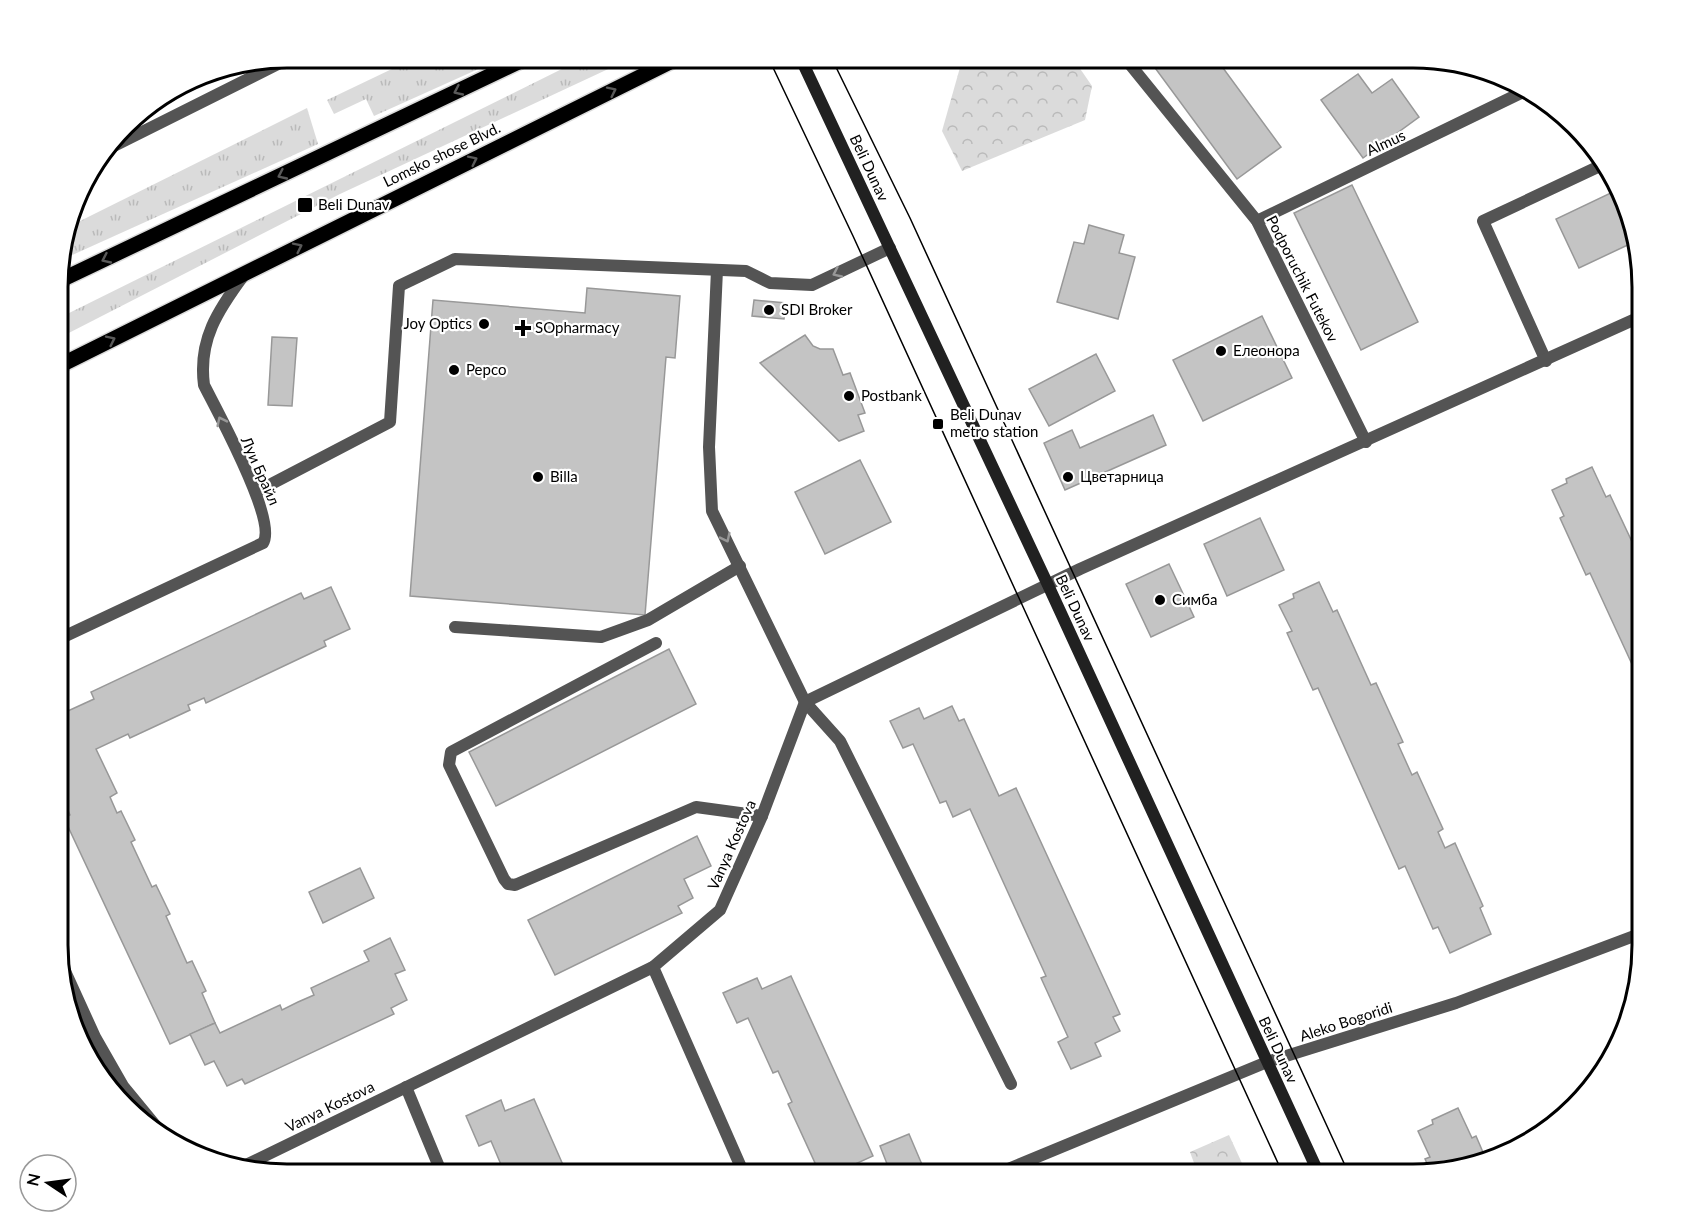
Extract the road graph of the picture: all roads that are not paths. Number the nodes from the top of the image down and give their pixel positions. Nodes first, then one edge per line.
1 (270, 68) edge
2 (507, 68) edge
3 (658, 68) edge
4 (805, 68) edge
5 (1133, 68) edge
6 (1518, 95) edge
7 (122, 142) edge
8 (1597, 168) edge
9 (1257, 221) junction
10 (890, 248) junction
11 (717, 270) junction
12 (246, 273) junction
13 (68, 277) edge
14 (1632, 321) edge
15 (1546, 361) junction
16 (68, 362) edge
17 (1366, 442) junction
18 (256, 492) junction
19 (740, 566) junction
20 (1048, 585) junction
21 (455, 627) dead end
22 (68, 635) edge
23 (656, 643) dead end
24 (806, 702) junction
25 (762, 816) junction
26 (1632, 937) edge
27 (653, 967) junction
28 (72, 986) edge
29 (1267, 1062) junction
30 (116, 1082) edge
31 (1011, 1084) dead end
32 (406, 1087) junction
33 (254, 1161) edge
34 (438, 1164) edge
35 (740, 1164) edge
36 (1020, 1164) edge
37 (1313, 1164) edge

1 - 7 street
2 -> 13 main road
12 -> 3 main road, Lomsko shose Blvd.
4 - 10 street, Beli Dunav
5 - 9 street, Podporuchik Futekov
6 - 9 street, Almus
8 - 15 street
9 - 17 street, Podporuchik Futekov
10 -> 11 street
10 - 20 street, Beli Dunav
11 - 18 street
11 -> 19 street
16 -> 12 main road, Lomsko shose Blvd.
18 -> 12 street, Луи Брайл
14 - 15 street
15 - 17 street
17 - 20 street
18 - 22 street, Луи Брайл
19 - 21 street
19 - 24 street
20 - 24 street
20 - 29 street, Beli Dunav
23 - 25 street
24 - 25 street, Vanya Kostova
24 - 31 street
25 - 27 street, Vanya Kostova
26 - 29 street, Aleko Bogoridi
27 - 32 street, Vanya Kostova
27 - 35 street
28 - 30 street
29 - 36 street, Aleko Bogoridi
29 - 37 street, Beli Dunav
32 - 33 street, Vanya Kostova
32 - 34 street

